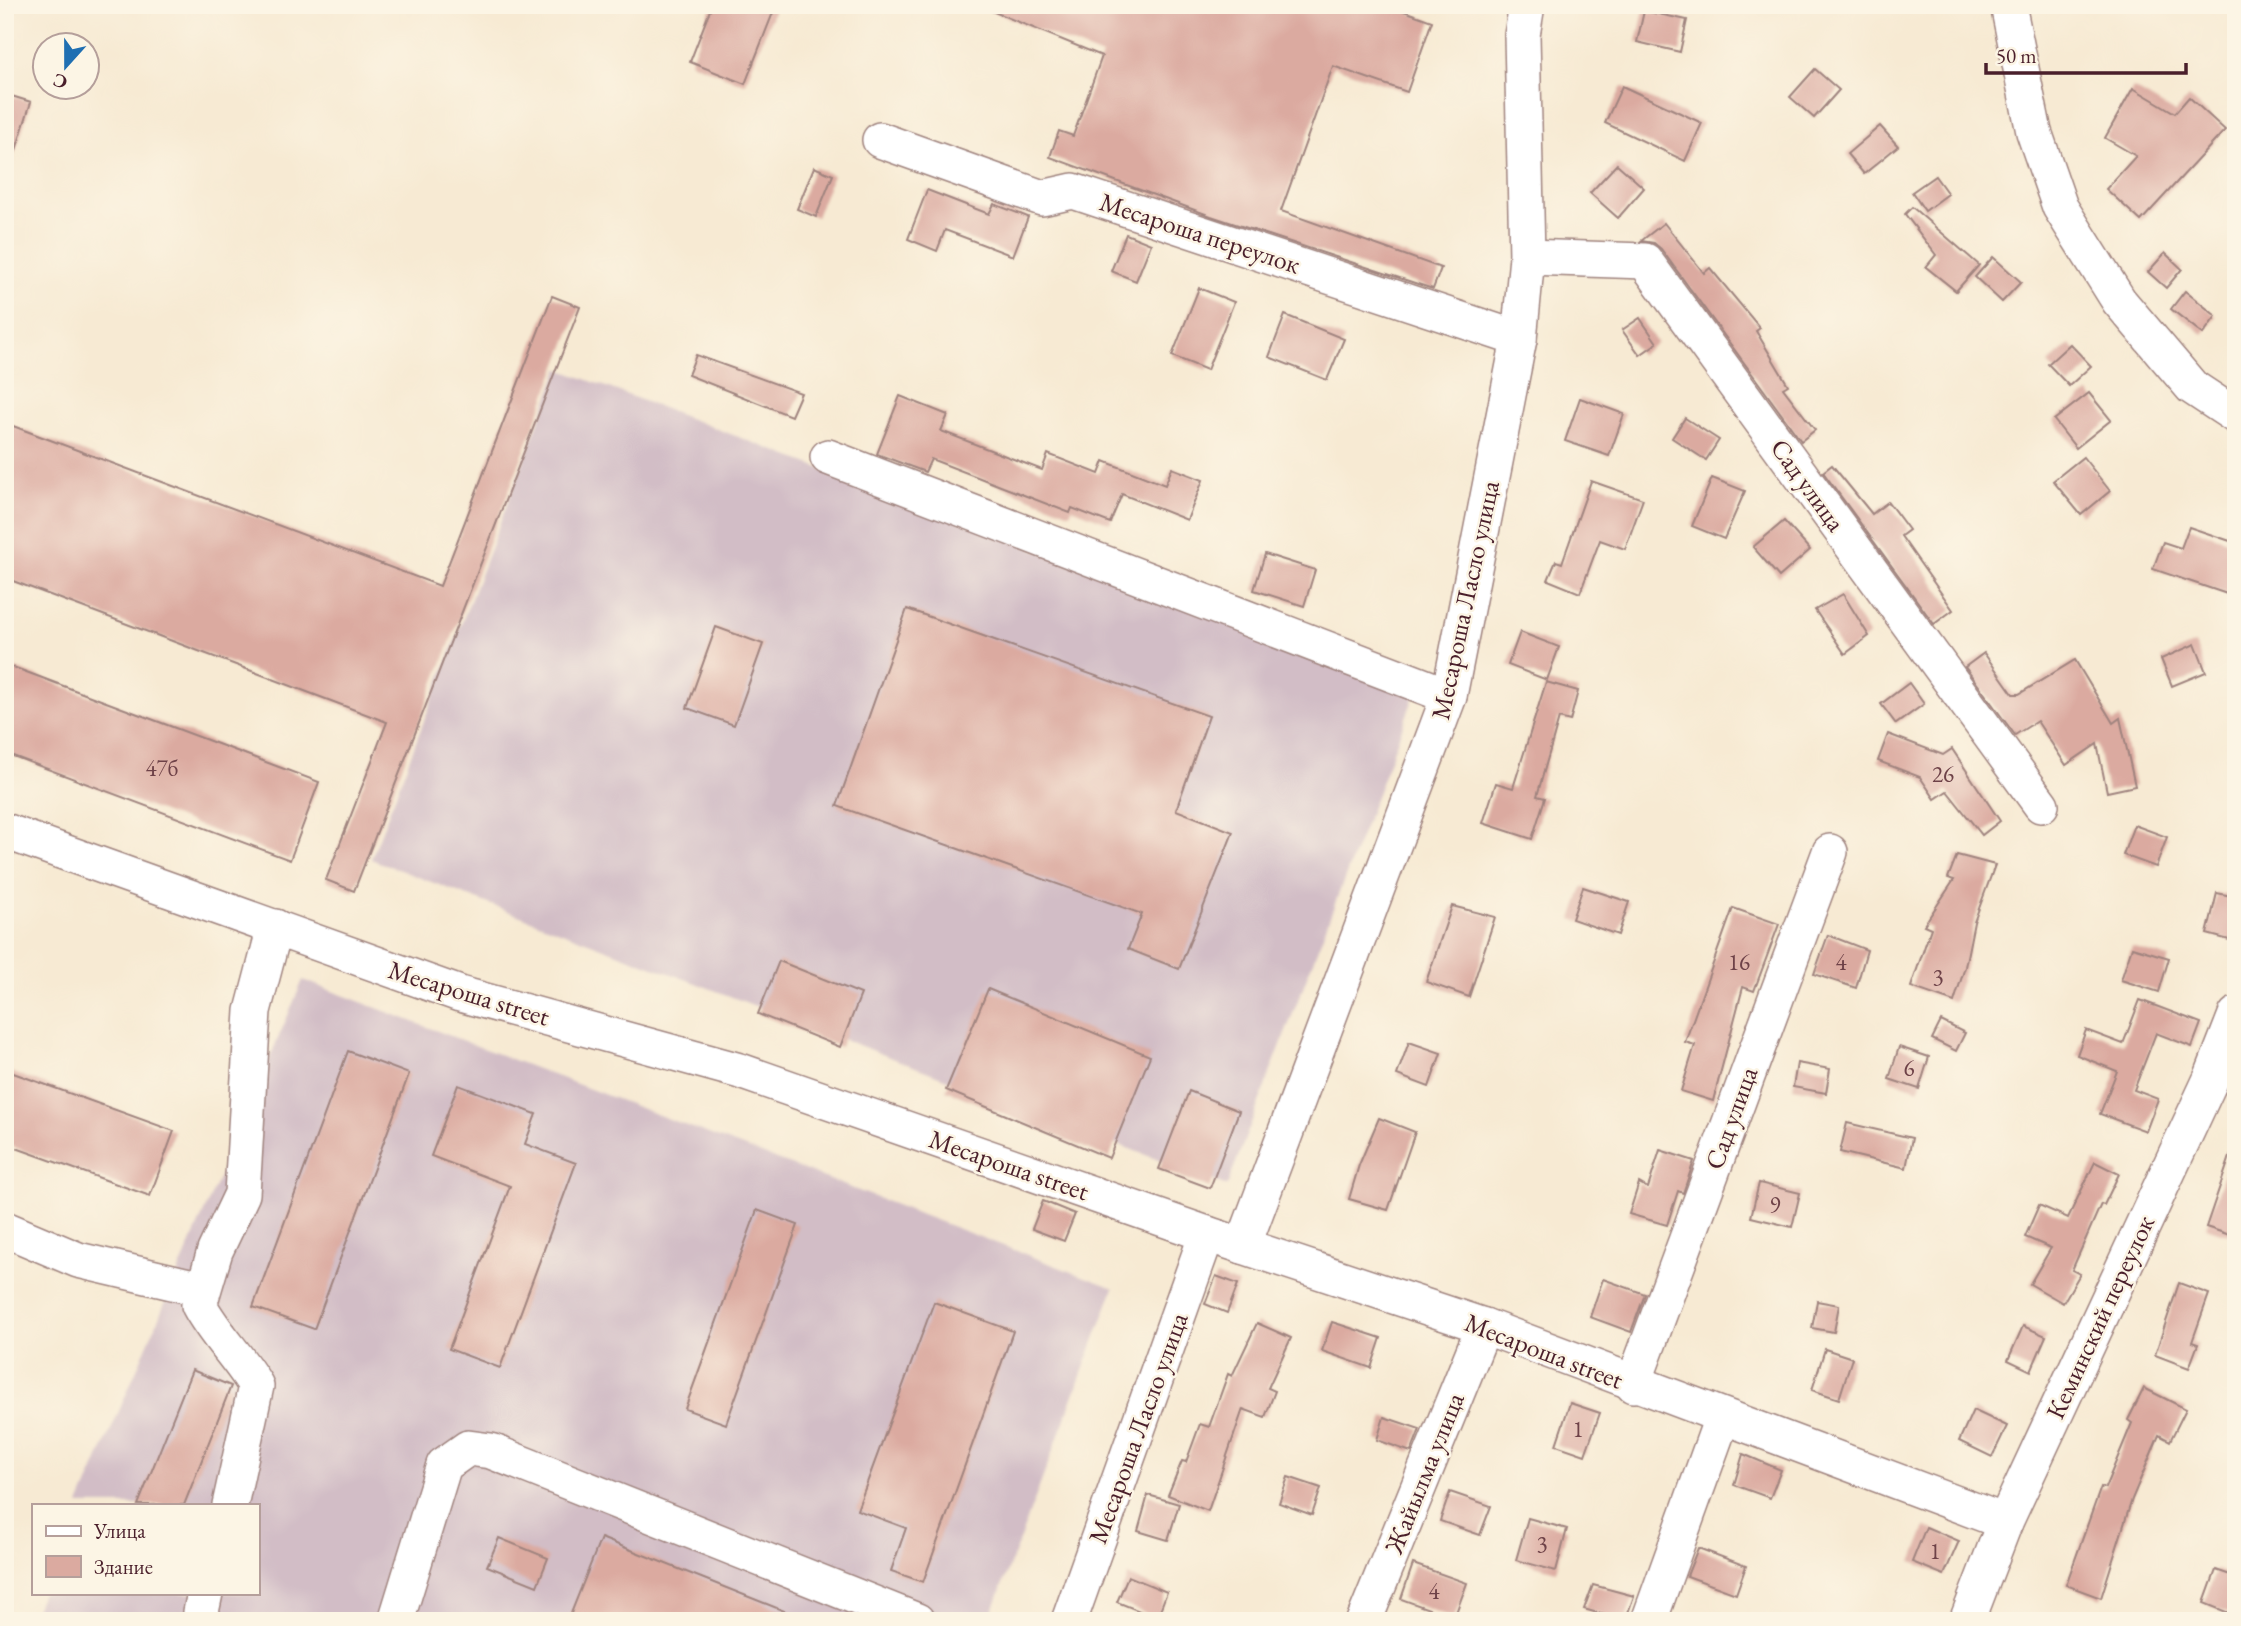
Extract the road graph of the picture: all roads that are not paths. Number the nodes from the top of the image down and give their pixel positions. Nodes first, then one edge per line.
1 (1527, 5) edge
2 (2008, 5) edge
3 (880, 140) dead end
4 (1527, 257) junction
5 (1519, 339) junction
6 (2236, 416) edge
7 (828, 457) dead end
8 (1450, 696) junction
9 (2041, 805) dead end
10 (5, 831) edge
11 (1830, 852) dead end
12 (275, 928) junction
13 (2236, 1015) edge
14 (2224, 1084) edge
15 (5, 1229) edge
16 (1207, 1234) junction
17 (1243, 1246) junction
18 (202, 1289) junction
19 (1484, 1326) junction
20 (1633, 1385) junction
21 (1722, 1418) junction
22 (230, 1504) edge
23 (2005, 1521) junction
24 (205, 1594) edge
25 (204, 1621) edge
26 (396, 1621) edge
27 (917, 1621) edge
28 (1069, 1621) edge
29 (1364, 1621) edge
30 (1649, 1621) edge
31 (1967, 1621) edge

1 - 4 street, Месароша Ласло улица
2 - 6 street
3 - 5 street, Месароша переулок
4 - 5 street, Месароша Ласло улица
4 - 9 street, Сад улица
5 - 8 street, Месароша Ласло улица
7 - 8 street
8 - 17 street, Месароша Ласло улица
10 - 12 street, Месароша street
11 - 20 street, Сад улица
12 - 16 street, Месароша street
12 - 18 street
13 - 14 street, Кеминский переулок
14 - 23 street, Кеминский переулок
15 - 18 street
16 - 17 street, Месароша street
16 - 28 street, Месароша Ласло улица
17 - 19 street, Месароша street
18 - 22 street
19 - 20 street, Месароша street
19 - 29 street, Жайылма улица
20 - 21 street, Месароша street
21 - 23 street, Месароша street
21 - 30 street
23 - 31 street, Кеминский переулок
24 - 25 street
26 - 27 street

